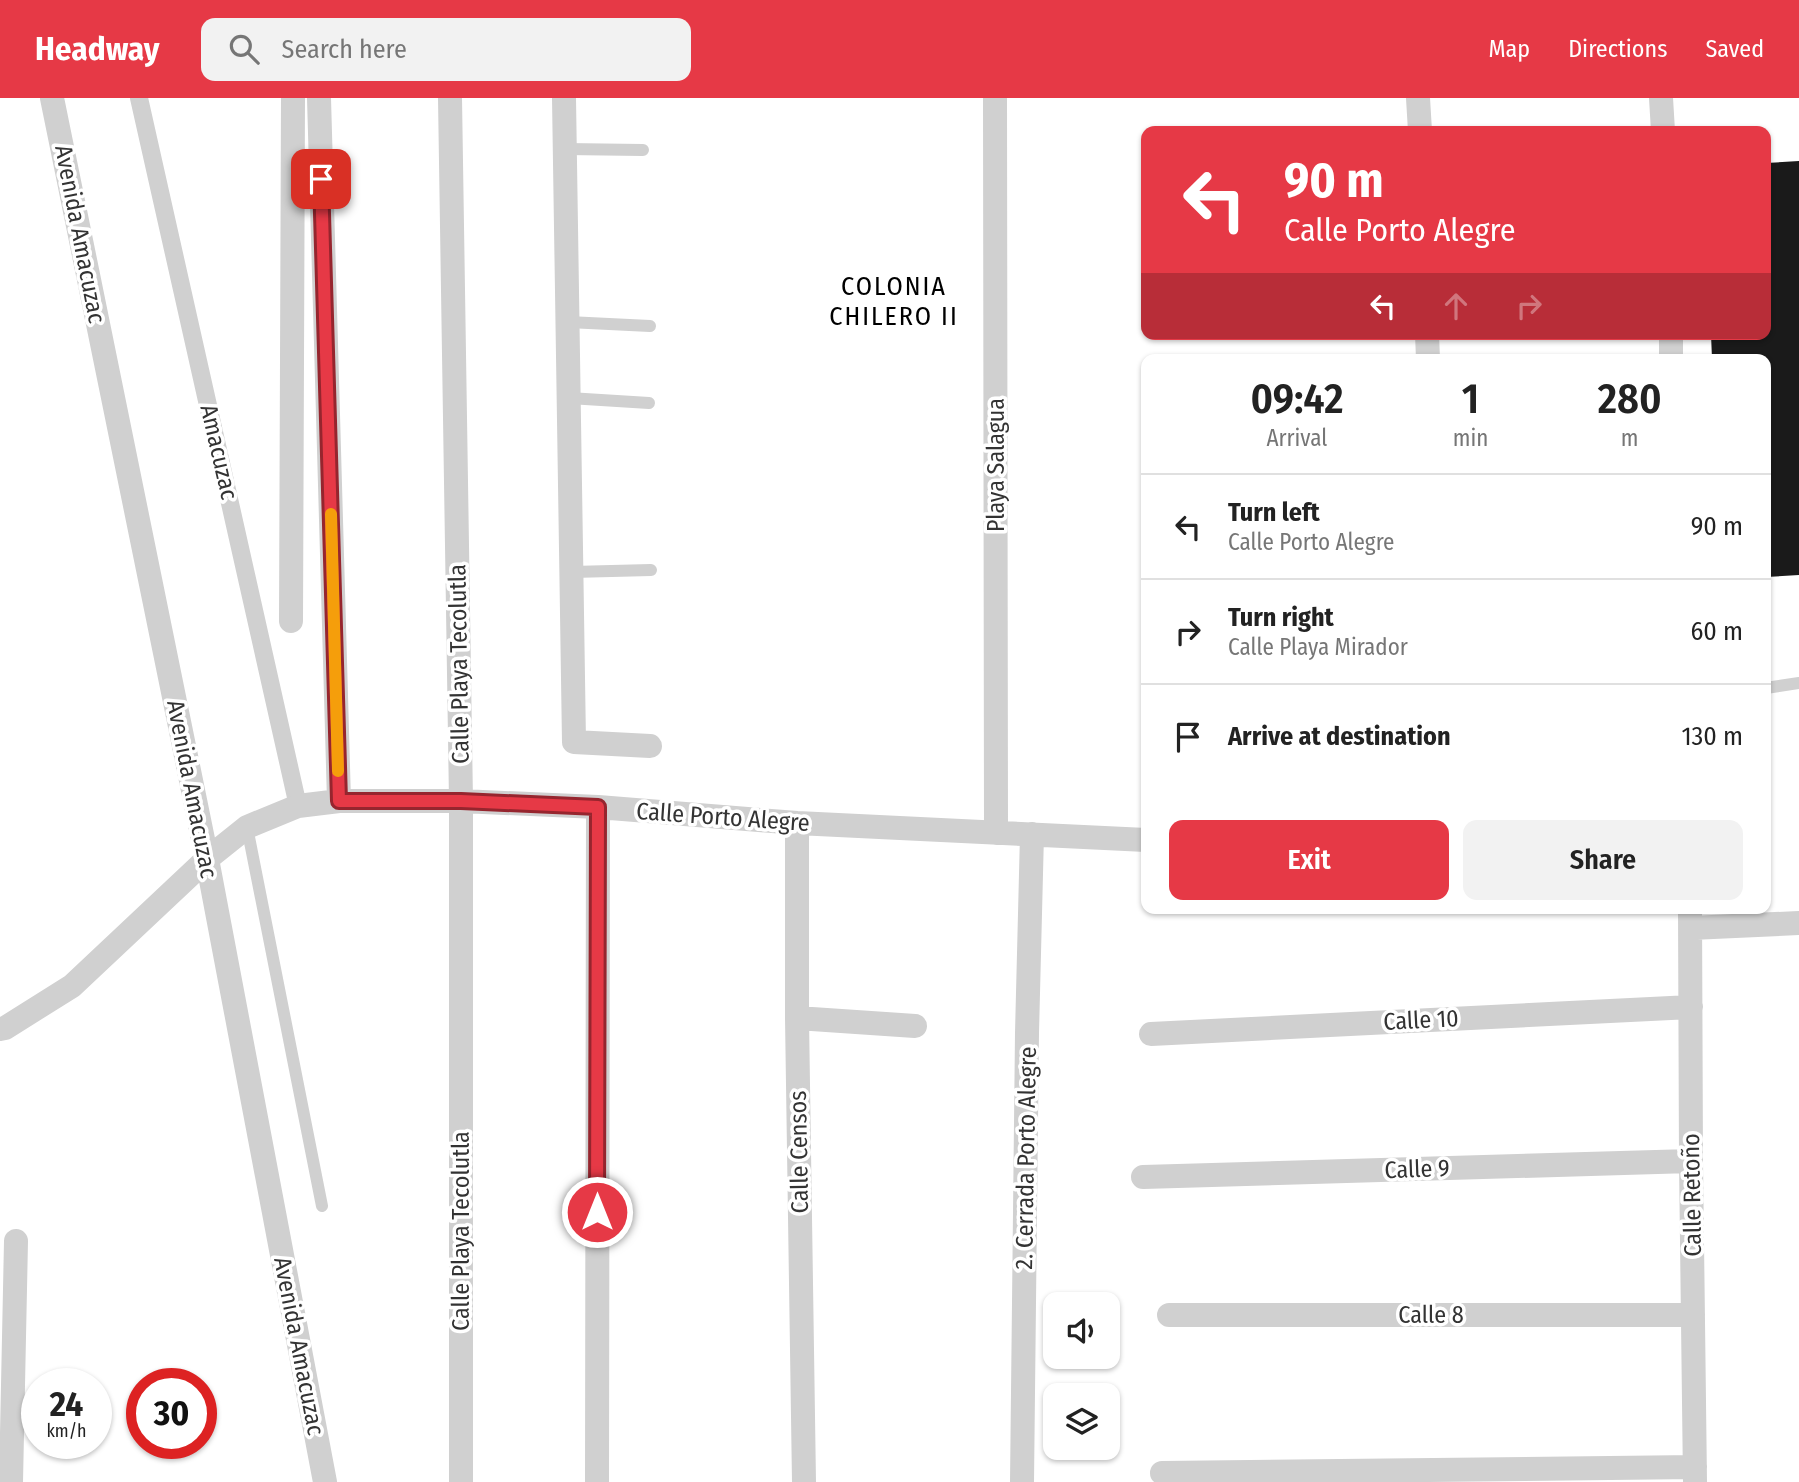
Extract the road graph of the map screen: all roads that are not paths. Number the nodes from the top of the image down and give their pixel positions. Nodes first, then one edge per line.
1 (52, 98) edge
2 (139, 98) edge
3 (293, 98) edge
4 (319, 98) edge
5 (450, 98) edge
6 (564, 98) edge
7 (995, 98) edge
8 (1418, 98) edge
9 (1661, 98) edge
10 (1420, 126) edge
11 (1663, 126) edge
12 (565, 149) junction
13 (643, 150) dead end
14 (568, 322) junction
15 (650, 326) dead end
16 (569, 398) junction
17 (649, 403) dead end
18 (651, 569) dead end
19 (572, 572) junction
20 (291, 621) dead end
21 (1799, 683) edge
22 (1771, 687) edge
23 (650, 746) dead end
24 (339, 801) junction
25 (461, 801) junction
26 (298, 806) junction
27 (598, 807) junction
28 (797, 823) junction
29 (247, 827) junction
30 (996, 833) junction
31 (1032, 834) junction
32 (1141, 840) edge
33 (207, 859) junction
34 (1691, 918) edge
35 (1799, 923) edge
36 (1691, 1007) junction
37 (797, 1018) junction
38 (915, 1026) dead end
39 (0, 1029) edge
40 (1151, 1034) dead end
41 (1691, 1161) junction
42 (1143, 1177) dead end
43 (322, 1206) dead end
44 (16, 1241) dead end
45 (1169, 1315) dead end
46 (1693, 1315) junction
47 (1162, 1474) dead end
48 (1695, 1475) edge
49 (11, 1482) edge
50 (325, 1482) edge
51 (461, 1482) edge
52 (597, 1482) edge
53 (804, 1482) edge
54 (1022, 1482) edge

1 - 33 street, Avenida Amacuzac
2 - 26 street, Amacuzac
3 - 20 street
4 - 24 street
5 - 25 street, Calle Playa Tecolutla
6 - 12 street
7 - 30 street, Playa Salagua
8 - 10 street
9 - 11 street
12 - 13 lane
12 - 14 street
14 - 15 lane
14 - 16 street
16 - 17 lane
16 - 19 street
18 - 19 lane
19 - 23 street
21 - 22 lane
24 - 25 street, Calle Porto Alegre
24 - 26 street, Calle Porto Alegre
25 - 27 street, Calle Porto Alegre
25 - 51 street, Calle Playa Tecolutla
26 - 29 street, Calle Porto Alegre
27 - 28 street, Calle Porto Alegre
27 - 52 street
28 - 30 street, Calle Porto Alegre
28 - 37 street, Calle Censos
29 - 33 street, Calle Porto Alegre
29 - 43 lane
30 - 31 street, Calle Porto Alegre
31 - 32 street, Calle Porto Alegre
31 - 54 street, 2. Cerrada Porto Alegre
33 - 39 street, Calle Porto Alegre
33 - 50 street, Avenida Amacuzac
34 - 35 street
34 - 36 street, Calle Retoño
36 - 40 street, Calle 10
36 - 41 street, Calle Retoño
37 - 38 street
37 - 53 street, Calle Censos
41 - 42 street, Calle 9
41 - 46 street, Calle Retoño
44 - 49 street
45 - 46 street, Calle 8
46 - 48 street, Calle Retoño
47 - 48 street

